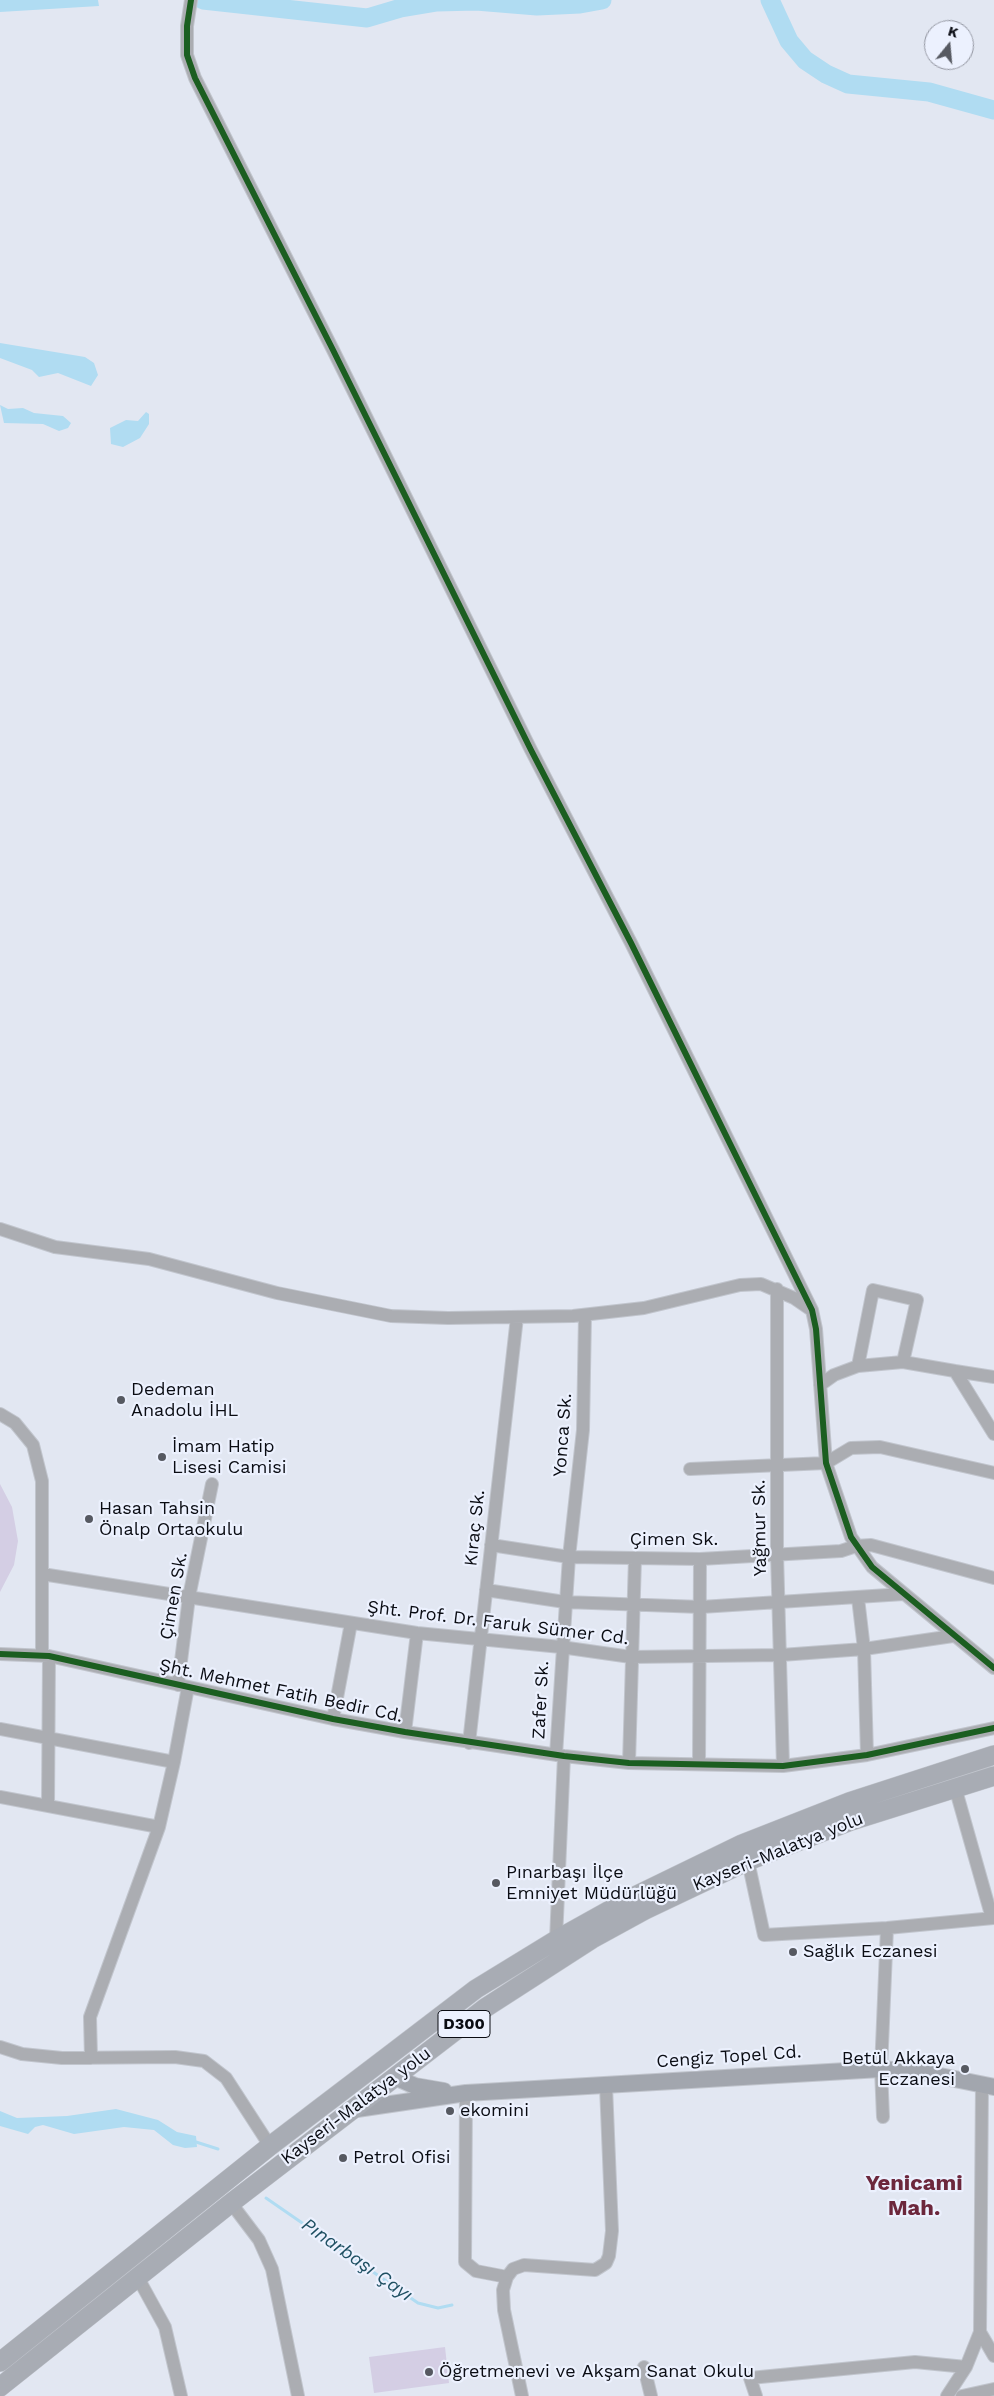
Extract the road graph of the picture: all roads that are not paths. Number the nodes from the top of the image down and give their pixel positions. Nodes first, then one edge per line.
1 (191, 0) edge
2 (0, 1229) edge
3 (776, 1289) junction
4 (812, 1310) junction
5 (585, 1315) junction
6 (517, 1317) junction
7 (903, 1362) junction
8 (858, 1366) junction
9 (955, 1371) junction
10 (994, 1377) edge
11 (820, 1385) junction
12 (0, 1414) edge
13 (994, 1434) edge
14 (826, 1463) junction
15 (776, 1466) junction
16 (690, 1469) dead end
17 (994, 1473) edge
18 (212, 1484) dead end
19 (491, 1544) junction
20 (856, 1546) junction
21 (777, 1554) junction
22 (568, 1557) junction
23 (635, 1558) junction
24 (700, 1559) junction
25 (42, 1574) junction
26 (994, 1578) edge
27 (486, 1590) junction
28 (904, 1594) junction
29 (189, 1597) junction
30 (858, 1598) junction
31 (565, 1602) junction
32 (778, 1602) junction
33 (634, 1606) junction
34 (701, 1607) junction
35 (351, 1623) junction
36 (417, 1633) junction
37 (954, 1636) junction
38 (480, 1641) junction
39 (561, 1647) junction
40 (864, 1648) junction
41 (0, 1654) edge
42 (782, 1655) junction
43 (45, 1656) junction
44 (631, 1657) junction
45 (700, 1657) junction
46 (994, 1668) edge
47 (183, 1686) junction
48 (333, 1719) junction
49 (994, 1728) edge
50 (0, 1729) edge
51 (404, 1732) junction
52 (48, 1738) junction
53 (469, 1743) junction
54 (867, 1755) junction
55 (560, 1756) junction
56 (994, 1756) edge
57 (174, 1762) junction
58 (628, 1764) junction
59 (699, 1764) junction
60 (783, 1766) junction
61 (994, 1776) edge
62 (956, 1787) junction
63 (0, 1797) edge
64 (48, 1805) junction
65 (159, 1827) junction
66 (748, 1861) junction
67 (993, 1918) edge
68 (887, 1928) junction
69 (556, 1940) junction
70 (0, 2047) edge
71 (91, 2058) junction
72 (881, 2069) junction
73 (395, 2077) junction
74 (988, 2085) edge
75 (606, 2086) junction
76 (466, 2093) junction
77 (350, 2110) junction
78 (882, 2117) dead end
79 (270, 2146) junction
80 (231, 2203) junction
81 (137, 2276) junction
82 (507, 2276) junction
83 (980, 2332) junction
84 (994, 2356) edge
85 (0, 2362) edge
86 (644, 2367) dead end
87 (966, 2367) junction
88 (0, 2387) edge
89 (994, 2389) edge
90 (181, 2396) edge
91 (298, 2396) edge
92 (522, 2396) edge
93 (651, 2396) edge
94 (756, 2396) edge
95 (947, 2396) edge
96 (962, 2396) edge

1 - 4 street
2 - 6 street
3 - 4 street
3 - 5 street
3 - 15 street, Yağmur Sk.
4 - 11 street
5 - 6 street
5 - 22 street, Yonca Sk.
6 - 19 street, Kıraç Sk.
7 - 8 street
7 - 8 street
7 - 9 street
8 - 11 street
9 - 10 street
9 - 13 street
11 - 14 street
12 - 25 street
14 - 15 street
14 - 17 street
14 - 20 street
15 - 16 street
15 - 21 street, Yağmur Sk.
18 - 29 street, Çimen Sk.
19 - 22 street, Çimen Sk.
19 - 27 street, Kıraç Sk.
20 - 21 street, Çimen Sk.
20 - 26 street, Çimen Sk.
20 - 28 street
21 - 24 street, Çimen Sk.
21 - 32 street, Yağmur Sk.
22 - 23 street, Çimen Sk.
22 - 31 street, Zafer Sk.
23 - 24 street, Çimen Sk.
23 - 33 street
24 - 34 street
25 - 29 street, Şht. Prof. Dr. Faruk Sümer Cd.
25 - 43 street
27 - 31 street
27 - 38 street, Kıraç Sk.
28 - 30 street
28 - 37 street
29 - 35 street, Şht. Prof. Dr. Faruk Sümer Cd.
29 - 47 street, Çimen Sk.
30 - 32 street
30 - 40 street
31 - 33 street
31 - 39 street, Zafer Sk.
32 - 34 street
32 - 42 street, Yağmur Sk.
33 - 34 street
33 - 44 street
34 - 45 street
35 - 36 street, Şht. Prof. Dr. Faruk Sümer Cd.
35 - 48 street
36 - 38 street, Şht. Prof. Dr. Faruk Sümer Cd.
36 - 51 street
37 - 40 street, Şht. Prof. Dr. Faruk Sümer Cd.
37 - 46 street
38 - 39 street, Şht. Prof. Dr. Faruk Sümer Cd.
38 - 53 street, Kıraç Sk.
39 - 44 street, Şht. Prof. Dr. Faruk Sümer Cd.
39 - 55 street, Zafer Sk.
40 - 42 street, Şht. Prof. Dr. Faruk Sümer Cd.
40 - 54 street
41 - 43 street, Şht. Mehmet Fatih Bedir Cd.
42 - 45 street, Şht. Prof. Dr. Faruk Sümer Cd.
42 - 60 street, Yağmur Sk.
43 - 47 street, Şht. Mehmet Fatih Bedir Cd.
43 - 52 street
44 - 45 street, Şht. Prof. Dr. Faruk Sümer Cd.
44 - 58 street
45 - 59 street
47 - 48 street, Şht. Mehmet Fatih Bedir Cd.
47 - 57 street, Çimen Sk.
48 - 51 street, Şht. Mehmet Fatih Bedir Cd.
49 - 54 street, Şht. Mehmet Fatih Bedir Cd.
50 - 52 street
51 - 53 street, Şht. Mehmet Fatih Bedir Cd.
52 - 57 street
52 - 64 street
53 - 55 street, Şht. Mehmet Fatih Bedir Cd.
54 - 60 street, Şht. Mehmet Fatih Bedir Cd.
55 - 58 street, Şht. Mehmet Fatih Bedir Cd.
55 - 69 street, Zafer Sk.
56 - 69 highway, Kayseri-Malatya yolu / D300
57 - 65 street, Çimen Sk.
58 - 59 street, Şht. Mehmet Fatih Bedir Cd.
59 - 60 street, Şht. Mehmet Fatih Bedir Cd.
61 - 62 highway, Kayseri-Malatya yolu / D300
62 - 66 highway, Kayseri-Malatya yolu / D300
62 - 67 street
63 - 64 street
64 - 65 street
65 - 71 street, Çimen Sk.
66 - 68 street
66 - 73 highway, Kayseri-Malatya yolu / D300
67 - 68 street
68 - 72 street
69 - 79 highway, Kayseri-Malatya yolu / D300
70 - 71 street
71 - 79 street
72 - 74 main road, Cengiz Topel Cd.
72 - 75 main road, Cengiz Topel Cd.
72 - 78 street
73 - 76 main road
73 - 77 highway, Kayseri-Malatya yolu / D300
74 - 83 street
75 - 76 main road, Cengiz Topel Cd.
75 - 82 street
76 - 77 main road
76 - 82 street
77 - 80 highway, Kayseri-Malatya yolu / D300
79 - 85 highway, Kayseri-Malatya yolu / D300
80 - 81 highway, Kayseri-Malatya yolu / D300
80 - 91 street
81 - 88 highway, Kayseri-Malatya yolu / D300
81 - 90 street
82 - 92 street
83 - 84 street
83 - 87 street
86 - 93 street
87 - 94 street
87 - 95 street
89 - 96 street

